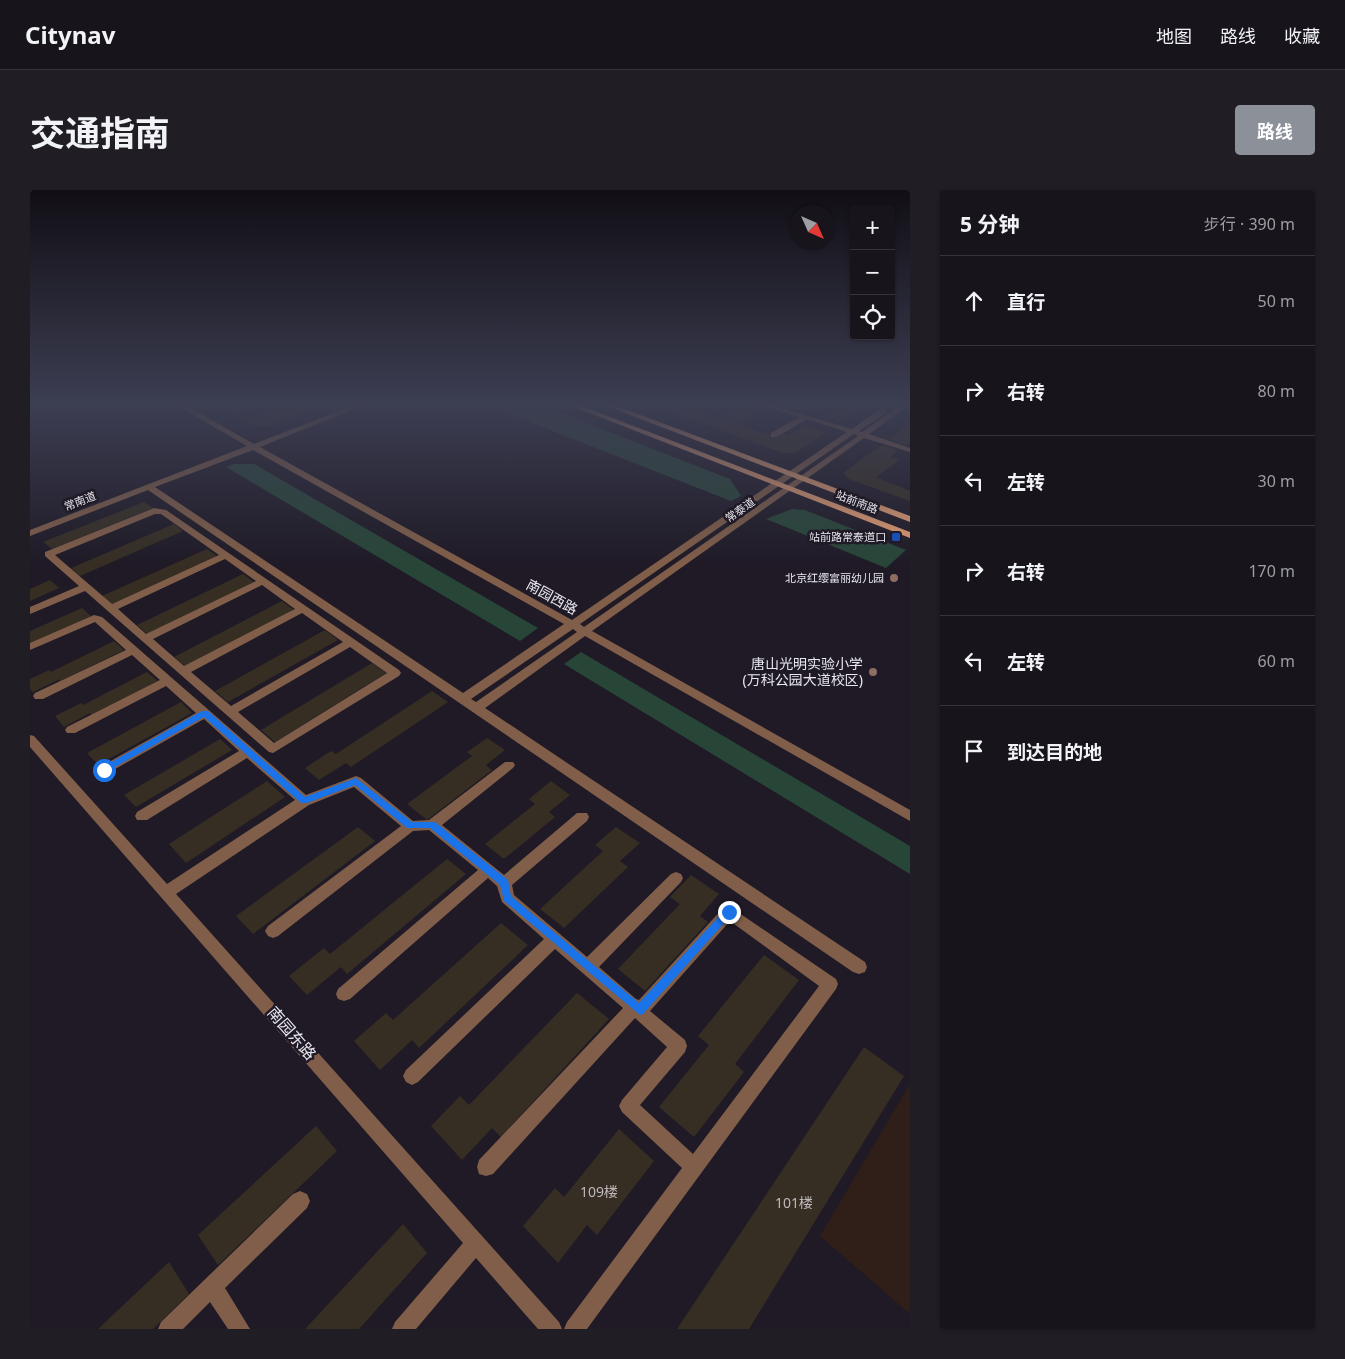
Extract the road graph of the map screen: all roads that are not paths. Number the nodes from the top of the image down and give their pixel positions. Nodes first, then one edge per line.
1 (223, 458) edge
2 (272, 458) edge
3 (712, 458) edge
4 (747, 458) edge
5 (812, 458) edge
6 (830, 458) edge
7 (789, 474) junction
8 (800, 479) junction
9 (777, 483) junction
10 (149, 487) junction
11 (788, 488) junction
12 (910, 520) edge
13 (30, 533) edge
14 (910, 535) edge
15 (226, 555) junction
16 (262, 581) junction
17 (84, 588) junction
18 (108, 609) junction
19 (302, 609) junction
20 (30, 611) edge
21 (573, 624) junction
22 (586, 632) junction
23 (144, 639) junction
24 (351, 642) junction
25 (30, 648) edge
26 (134, 650) junction
27 (182, 672) junction
28 (168, 680) junction
29 (39, 696) dead end
30 (463, 699) junction
31 (476, 708) junction
32 (230, 712) junction
33 (205, 713) junction
34 (71, 730) dead end
35 (30, 739) edge
36 (248, 751) junction
37 (509, 765) dead end
38 (104, 770) dead end
39 (304, 801) junction
40 (142, 816) dead end
41 (910, 816) edge
42 (582, 817) dead end
43 (432, 825) junction
44 (410, 826) junction
45 (488, 870) junction
46 (676, 878) dead end
47 (504, 883) junction
48 (167, 892) junction
49 (272, 931) dead end
50 (555, 939) junction
51 (588, 967) junction
52 (859, 967) dead end
53 (344, 994) dead end
54 (637, 1008) junction
55 (412, 1076) dead end
56 (486, 1167) dead end
57 (694, 1167) junction
58 (300, 1201) dead end
59 (476, 1242) junction
60 (212, 1287) junction
61 (168, 1329) edge
62 (240, 1329) edge
63 (402, 1329) edge
64 (552, 1329) edge
65 (574, 1329) edge

1 - 10 street, 常南道
2 - 21 street, 南园西路
3 - 9 main road, 站前南路
4 - 7 main road, 站前南路
5 - 7 street, 常泰道
6 - 8 street, 常泰道
7 - 8 main road, 站前南路
7 - 9 street, 常泰道
8 - 11 street, 常泰道
8 - 12 main road, 站前南路
9 - 11 main road, 站前南路
9 - 21 street, 常泰道
10 - 13 street, 常南道
10 - 30 street
11 - 14 main road, 站前南路
11 - 22 street, 常泰道
15 - 16 street
15 - 17 street
15 - 18 street
16 - 19 street
16 - 23 street
17 - 18 street
17 - 20 street
18 - 23 street
19 - 24 street
19 - 27 street
21 - 22 street, 南园西路
21 - 30 street, 常泰道
22 - 31 street, 常泰道
22 - 41 street, 南园西路
23 - 27 street
24 - 32 street
24 - 32 street
25 - 26 street
26 - 28 street
26 - 29 street
27 - 32 street
28 - 33 street
28 - 34 street
30 - 31 street
31 - 52 street
33 - 36 street
33 - 38 street
35 - 48 street, 南园东路
36 - 39 street
36 - 40 street
37 - 43 street
39 - 44 street
39 - 48 street
42 - 47 street
43 - 44 street
43 - 45 street
44 - 49 street
45 - 47 street
45 - 53 street
46 - 51 street
47 - 50 street
48 - 59 street, 南园东路
50 - 51 street
50 - 55 street
51 - 54 street
54 - 56 street
54 - 57 street
54 - 57 street
57 - 65 street
58 - 60 street
59 - 63 street
59 - 64 street, 南园东路
60 - 61 street
60 - 62 street

